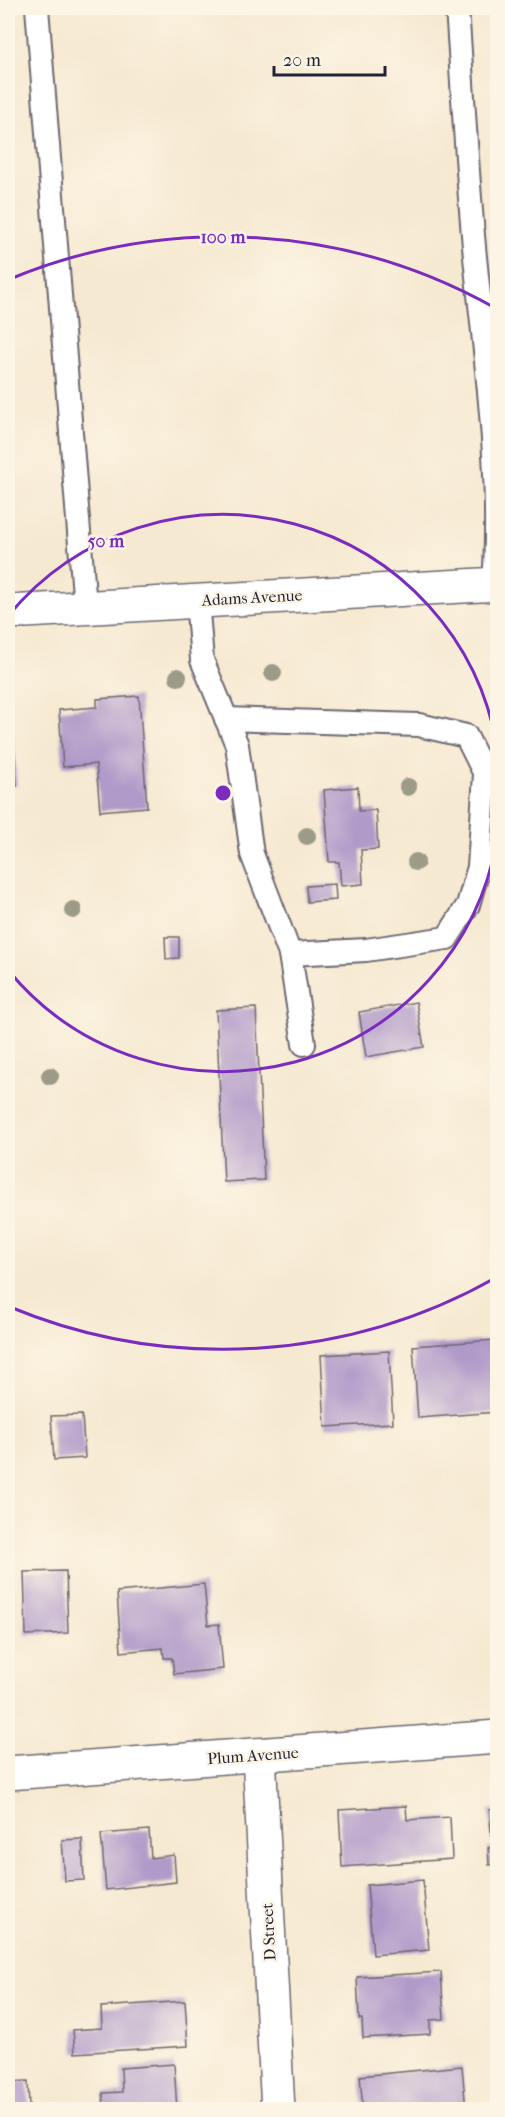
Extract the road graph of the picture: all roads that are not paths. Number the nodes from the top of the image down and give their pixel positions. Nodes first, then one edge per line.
1 (37, 8) edge
2 (457, 8) edge
3 (496, 584) edge
4 (197, 600) junction
5 (86, 607) junction
6 (8, 612) edge
7 (226, 719) junction
8 (290, 954) junction
9 (304, 1044) dead end
10 (498, 1737) edge
11 (259, 1755) junction
12 (8, 1773) edge
13 (278, 2109) edge

1 - 5 lane
2 - 3 lane
3 - 4 street, Adams Avenue
4 - 5 street, Adams Avenue
4 - 7 lane
5 - 6 street, Adams Avenue
7 - 8 lane
7 - 8 lane
8 - 9 lane
10 - 11 street, Plum Avenue
11 - 12 street, Plum Avenue
11 - 13 street, D Street

